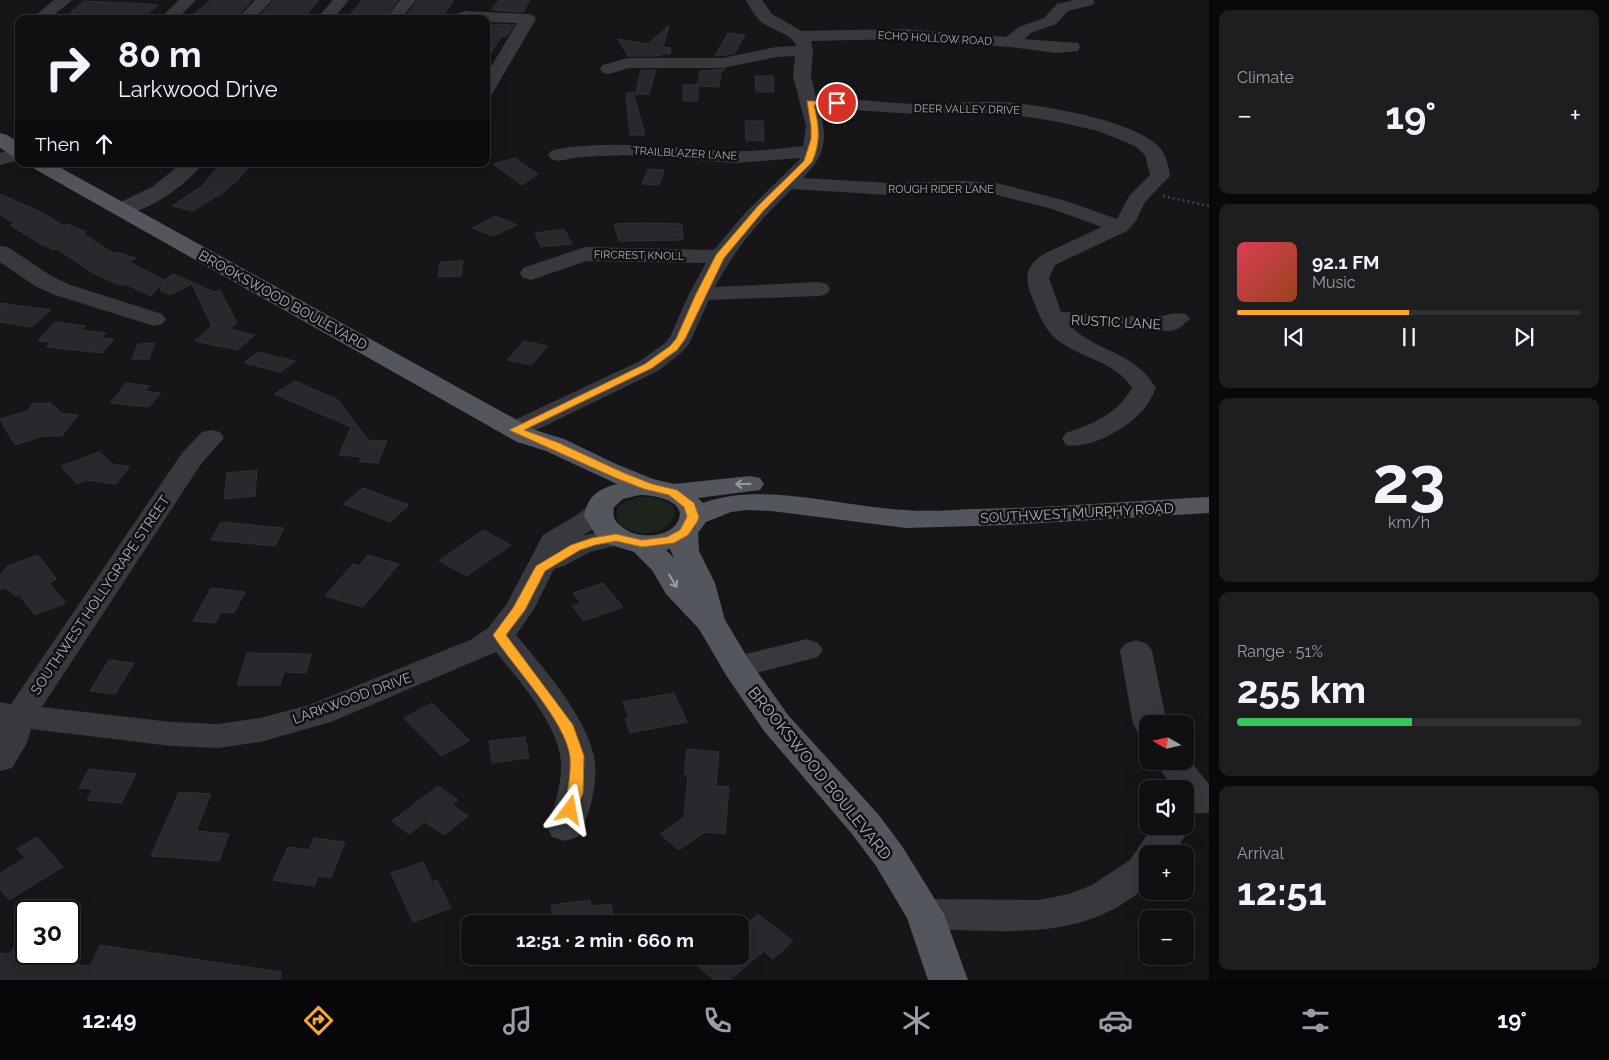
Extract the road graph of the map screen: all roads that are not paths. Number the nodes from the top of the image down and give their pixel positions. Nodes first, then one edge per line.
1 (64, 0) edge
2 (188, 0) edge
3 (264, 0) edge
4 (341, 0) edge
5 (408, 0) edge
6 (476, 0) edge
7 (754, 0) edge
8 (1088, 2) dead end
9 (44, 15) edge
10 (171, 15) edge
11 (249, 15) edge
12 (328, 15) edge
13 (396, 15) edge
14 (465, 15) edge
15 (490, 18) edge
16 (1010, 42) junction
17 (802, 44) junction
18 (1072, 47) dead end
19 (609, 69) dead end
20 (490, 83) edge
21 (810, 102) junction
22 (0, 139) edge
23 (15, 150) edge
24 (812, 152) junction
25 (15, 154) edge
26 (558, 155) dead end
27 (0, 159) edge
28 (45, 167) edge
29 (189, 167) edge
30 (786, 183) junction
31 (120, 209) junction
32 (1120, 227) junction
33 (0, 252) edge
34 (720, 257) junction
35 (10, 269) edge
36 (531, 273) dead end
37 (819, 289) dead end
38 (700, 294) junction
39 (1052, 318) junction
40 (154, 319) dead end
41 (1178, 319) dead end
42 (520, 433) junction
43 (211, 438) dead end
44 (1075, 439) dead end
45 (661, 489) junction
46 (1209, 505) edge
47 (600, 507) junction
48 (946, 518) junction
49 (688, 525) junction
50 (629, 541) junction
51 (540, 568) junction
52 (711, 623) junction
53 (499, 635) junction
54 (807, 650) dead end
55 (1136, 651) dead end
56 (736, 667) junction
57 (10, 715) edge
58 (1148, 715) edge
59 (0, 758) edge
60 (1177, 770) edge
61 (1199, 804) edge
62 (565, 827) dead end
63 (1139, 873) edge
64 (925, 914) junction
65 (948, 980) edge

1 - 9 street
2 - 10 street
3 - 11 street
4 - 12 street
5 - 13 street
6 - 14 street
7 - 17 street
8 - 16 street
15 - 20 street
16 - 17 street, ECHO HOLLOW ROAD
16 - 18 street, ECHO HOLLOW ROAD
17 - 19 street, ECHO HOLLOW ROAD
17 - 21 street
21 - 24 street
21 - 32 street, DEER VALLEY DRIVE
22 - 23 main road
24 - 26 street, TRAILBLAZER LANE
24 - 30 street
25 - 27 street
28 - 31 main road, BROOKSWOOD BOULEVARD
29 - 31 street
30 - 32 street, ROUGH RIDER LANE
30 - 34 street
31 - 42 main road, BROOKSWOOD BOULEVARD
32 - 39 street
33 - 35 street
34 - 36 street, FIRCREST KNOLL
34 - 38 street
35 - 40 street
37 - 38 street
38 - 42 street
39 - 41 street, RUSTIC LANE
39 - 44 street
42 - 45 main road, BROOKSWOOD BOULEVARD
42 - 47 main road, BROOKSWOOD BOULEVARD
43 - 57 street, SOUTHWEST HOLLYGRAPE STREET
45 - 47 main road, SOUTHWEST MURPHY ROAD
48 -> 45 main road, SOUTHWEST MURPHY ROAD
45 - 49 main road
46 - 48 main road, SOUTHWEST MURPHY ROAD
47 - 50 main road, BROOKSWOOD BOULEVARD
47 - 51 street, LARKWOOD DRIVE
48 - 49 main road, SOUTHWEST MURPHY ROAD
49 - 50 main road, SOUTHWEST MURPHY ROAD
49 - 52 main road, BROOKSWOOD BOULEVARD
50 - 51 street
50 -> 52 main road, BROOKSWOOD BOULEVARD
51 - 53 street, LARKWOOD DRIVE
52 - 56 main road, BROOKSWOOD BOULEVARD
53 - 57 street, LARKWOOD DRIVE
53 - 62 street
54 - 56 street
55 - 58 street
56 - 64 main road, BROOKSWOOD BOULEVARD
57 - 59 street, SOUTHWEST HOLLYGRAPE STREET
60 - 61 street
63 - 64 street
64 - 65 main road, BROOKSWOOD BOULEVARD

